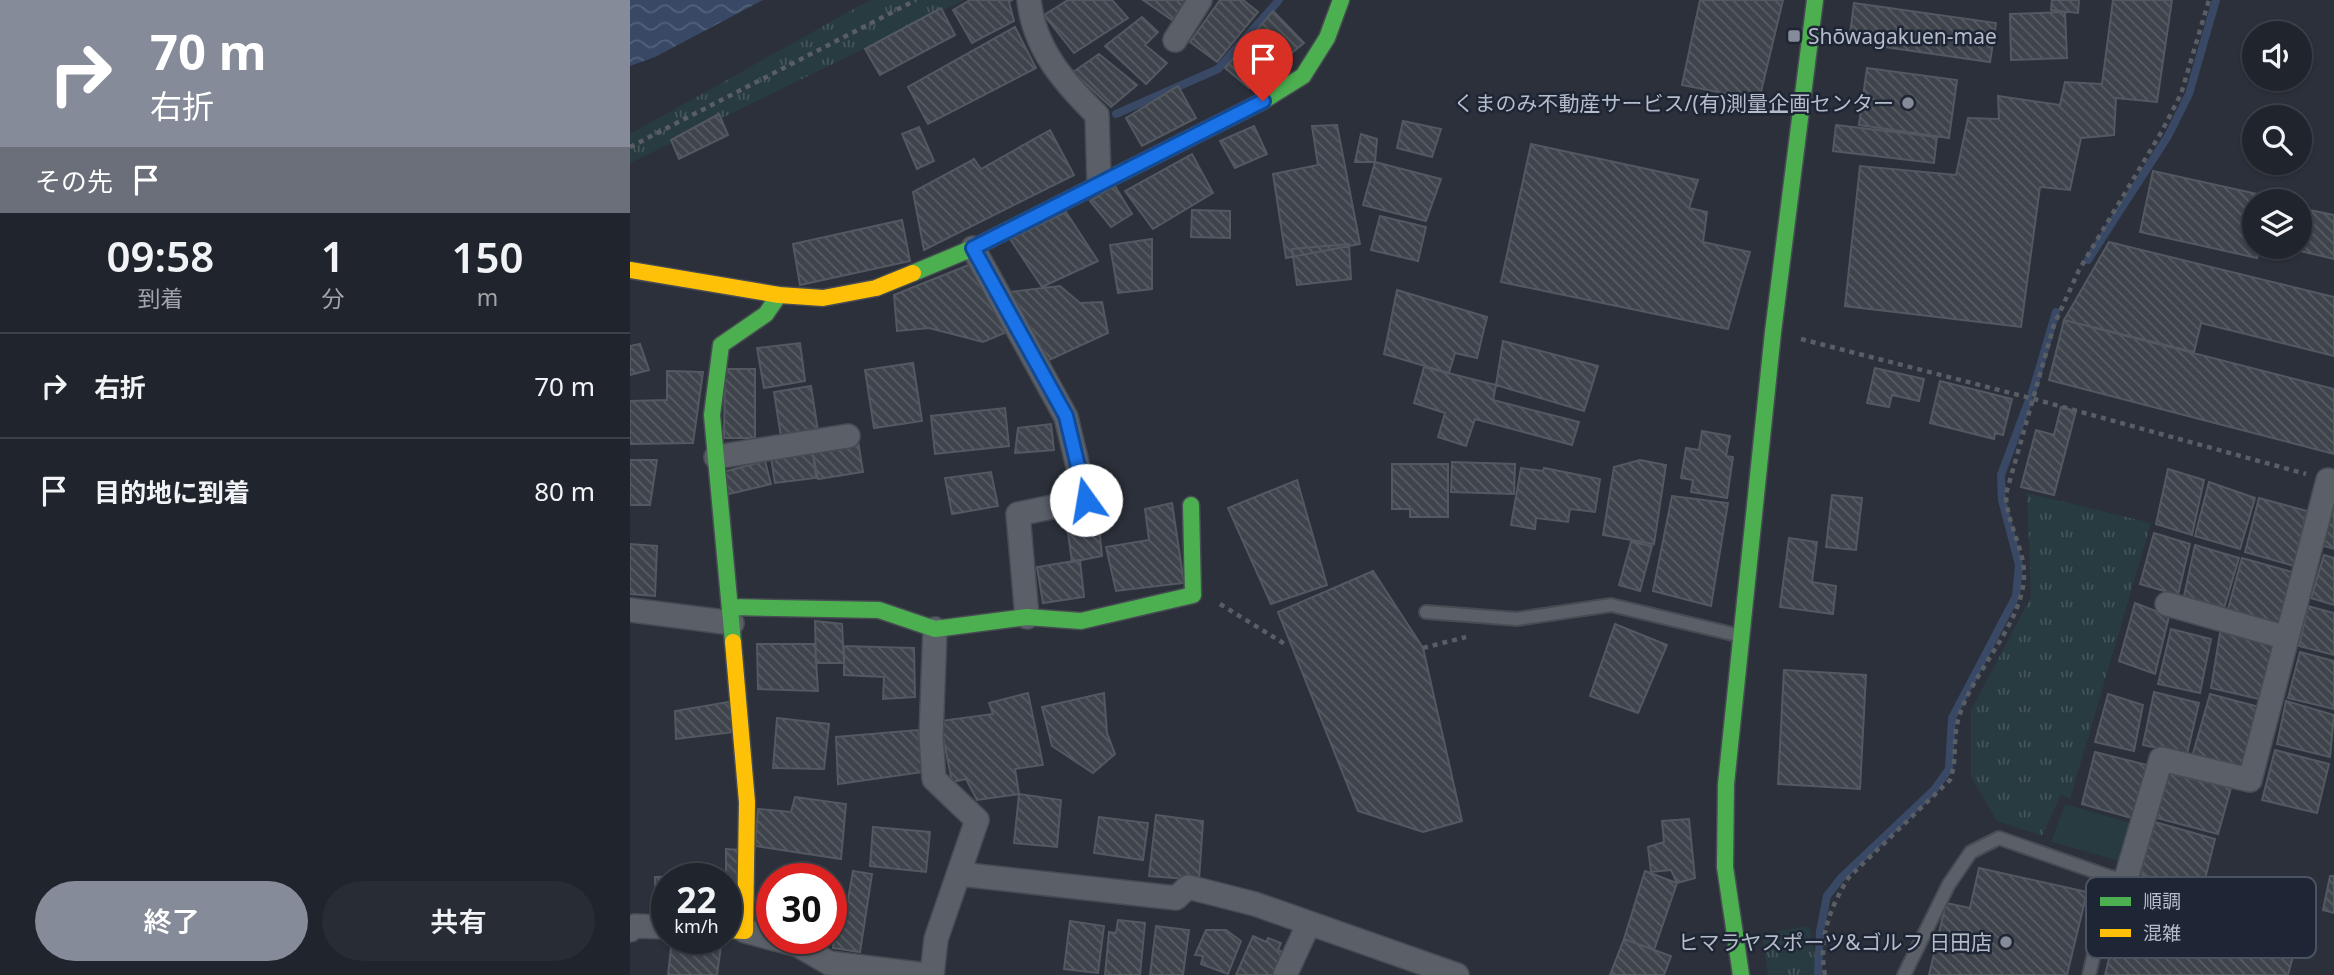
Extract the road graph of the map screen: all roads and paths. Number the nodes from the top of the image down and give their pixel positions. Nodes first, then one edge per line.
1 (915, 0) edge
2 (1029, 0) edge
3 (1200, 0) edge
4 (1341, 0) edge
5 (1815, 0) edge
6 (2209, 0) edge
7 (1175, 40) dead end
8 (630, 147) edge
9 (1099, 182) junction
10 (973, 248) junction
11 (630, 270) edge
12 (779, 295) junction
13 (1773, 332) junction
14 (2034, 399) junction
15 (848, 436) dead end
16 (716, 457) junction
17 (2328, 480) joint
18 (1191, 505) dead end
19 (1194, 595) junction
20 (2167, 604) dead end
21 (630, 610) edge
22 (1426, 612) dead end
23 (731, 615) junction
24 (1027, 617) junction
25 (935, 629) junction
26 (1742, 636) junction
27 (2287, 638) junction
28 (1288, 646) dead end
29 (741, 863) edge
30 (959, 874) junction
31 (2110, 877) edge
32 (2120, 877) edge
33 (1309, 923) junction
34 (651, 926) edge
35 (630, 930) edge
36 (742, 933) edge
37 (2094, 958) edge
38 (827, 969) edge
39 (1417, 969) edge
40 (927, 975) edge
41 (932, 975) edge
42 (1285, 975) edge
43 (1457, 975) edge
44 (1741, 975) edge
45 (1825, 975) edge
46 (1904, 975) edge
47 (2089, 975) edge

1 - 8 path
2 - 9 street
3 - 7 street
4 - 9 street
5 - 13 street
6 - 14 path
9 - 10 street
10 - 12 street
10 - 24 street
11 - 12 street
12 - 16 street
13 - 14 path
13 - 26 street
14 - 17 path
14 - 45 path
15 - 16 street
16 - 23 street
17 - 27 street
18 - 19 street
19 - 24 street
19 - 28 path
20 - 27 street
21 - 23 street
22 - 26 lane
23 - 25 street
23 - 29 street
24 - 25 street
25 - 30 street
26 - 44 street
27 - 32 street
30 - 33 street
30 - 41 street
31 - 46 lane
33 - 39 street
33 - 42 street
34 - 35 street
36 - 38 street
37 - 47 lane
38 - 40 street
39 - 43 street

